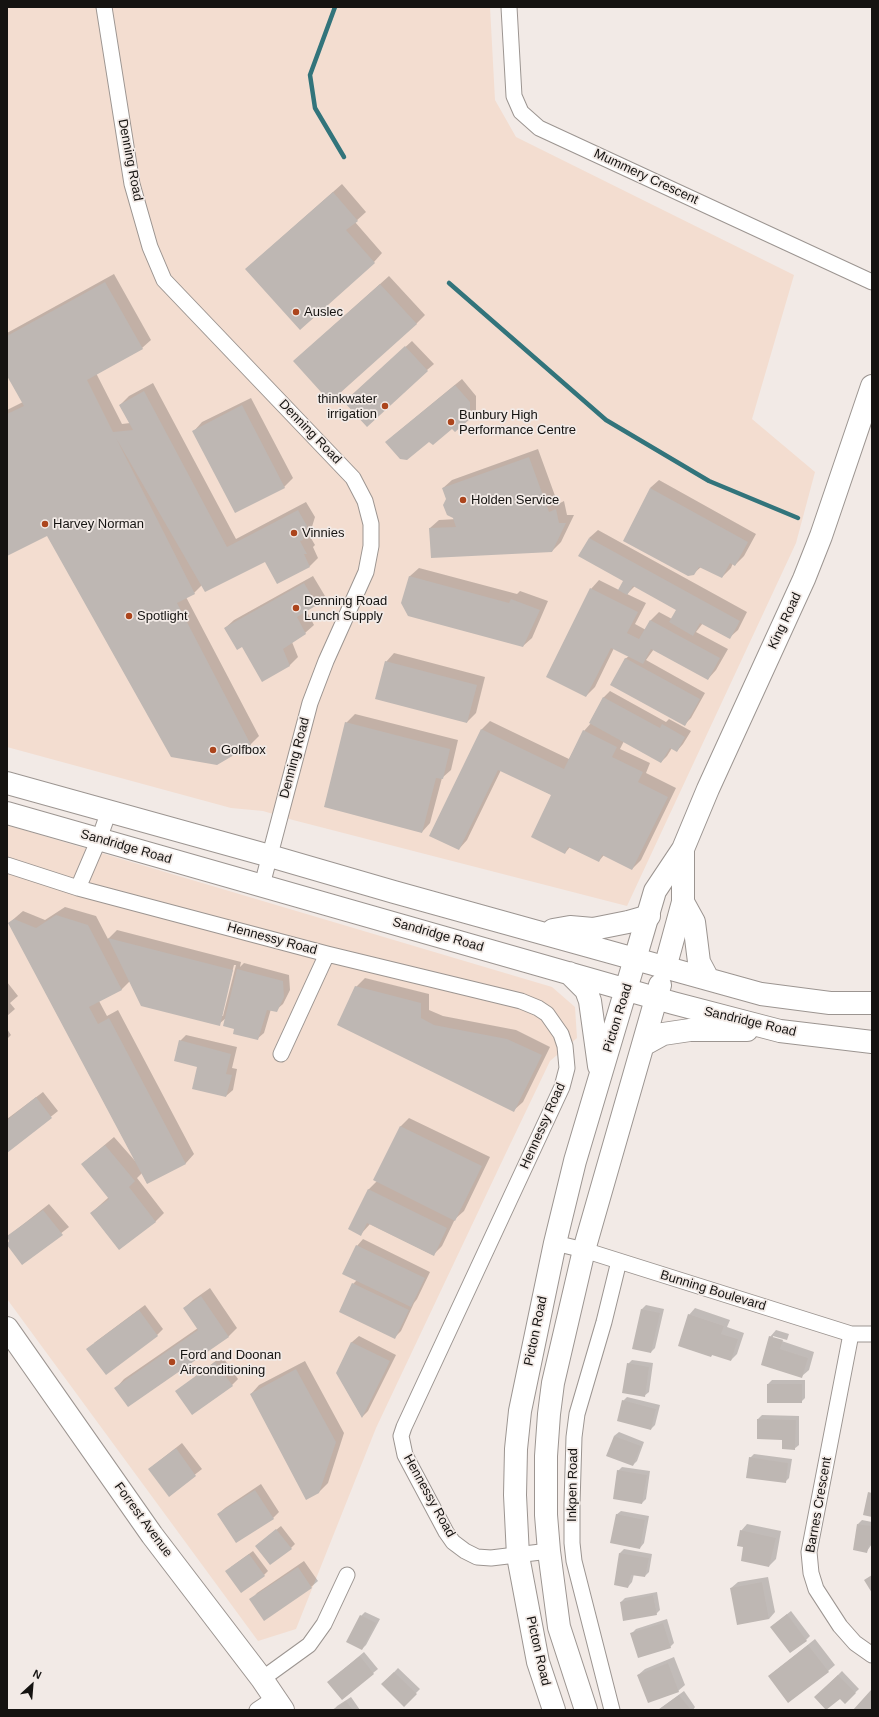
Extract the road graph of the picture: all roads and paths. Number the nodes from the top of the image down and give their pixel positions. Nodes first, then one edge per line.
1 (104, 7) edge
2 (509, 7) edge
3 (872, 282) edge
4 (872, 386) edge
5 (7, 783) edge
6 (109, 811) junction
7 (7, 813) edge
8 (99, 839) junction
9 (683, 849) junction
10 (270, 856) junction
11 (7, 865) edge
12 (262, 885) junction
13 (78, 888) junction
14 (683, 902) junction
15 (649, 916) junction
16 (540, 932) junction
17 (327, 954) junction
18 (635, 959) junction
19 (665, 968) junction
20 (569, 973) junction
21 (708, 979) junction
22 (626, 990) junction
23 (657, 998) junction
24 (872, 1003) edge
25 (780, 1031) junction
26 (872, 1042) edge
27 (643, 1045) junction
28 (281, 1054) dead end
29 (600, 1076) junction
30 (555, 1243) junction
31 (584, 1250) junction
32 (619, 1261) junction
33 (7, 1328) edge
34 (872, 1331) edge
35 (851, 1334) junction
36 (549, 1551) junction
37 (518, 1556) junction
38 (347, 1575) dead end
39 (872, 1655) edge
40 (262, 1679) junction
41 (279, 1704) edge
42 (257, 1710) edge
43 (554, 1710) edge
44 (586, 1710) edge
45 (612, 1710) edge

1 - 10 street, Denning Road
2 - 3 street, Mummery Crescent
4 - 9 main road, King Road
5 - 6 main road
6 - 8 street
6 - 10 main road
7 - 8 main road, Sandridge Road
8 - 12 main road, Sandridge Road
8 - 13 street
9 - 14 main road, King Road
9 - 15 main road, King Road
10 - 12 street, Denning Road
10 - 16 main road
11 - 13 street, Hennessy Road
12 - 20 main road, Sandridge Road
13 - 17 street, Hennessy Road
14 - 19 main road, King Road
14 - 21 main road
15 - 16 main road
15 - 18 main road, King Road
16 - 18 main road
17 - 28 street
17 - 37 street, Hennessy Road
18 - 19 main road
18 - 22 main road, Picton Road
19 - 21 main road
19 - 23 main road, Picton Road
20 - 22 main road, Sandridge Road
20 - 29 main road
21 - 24 main road
22 - 23 main road, Sandridge Road
22 - 29 main road, Picton Road
23 - 25 main road, Sandridge Road
23 - 27 main road, Picton Road
25 - 26 main road, Sandridge Road
25 - 27 main road
27 - 31 main road, Picton Road
29 - 30 main road, Picton Road
30 - 31 street, Bunning Boulevard
30 - 37 main road, Picton Road
31 - 32 street, Bunning Boulevard
31 - 36 main road, Picton Road
32 - 35 street, Bunning Boulevard
32 - 45 street, Inkpen Road
33 - 40 main road, Forrest Avenue
34 - 35 street, Bunning Boulevard
35 - 39 street, Barnes Crescent
36 - 37 street, Hennessy Road
36 - 44 main road, Picton Road
37 - 43 main road, Picton Road
38 - 40 street
40 - 41 main road, Forrest Avenue
41 - 42 street

